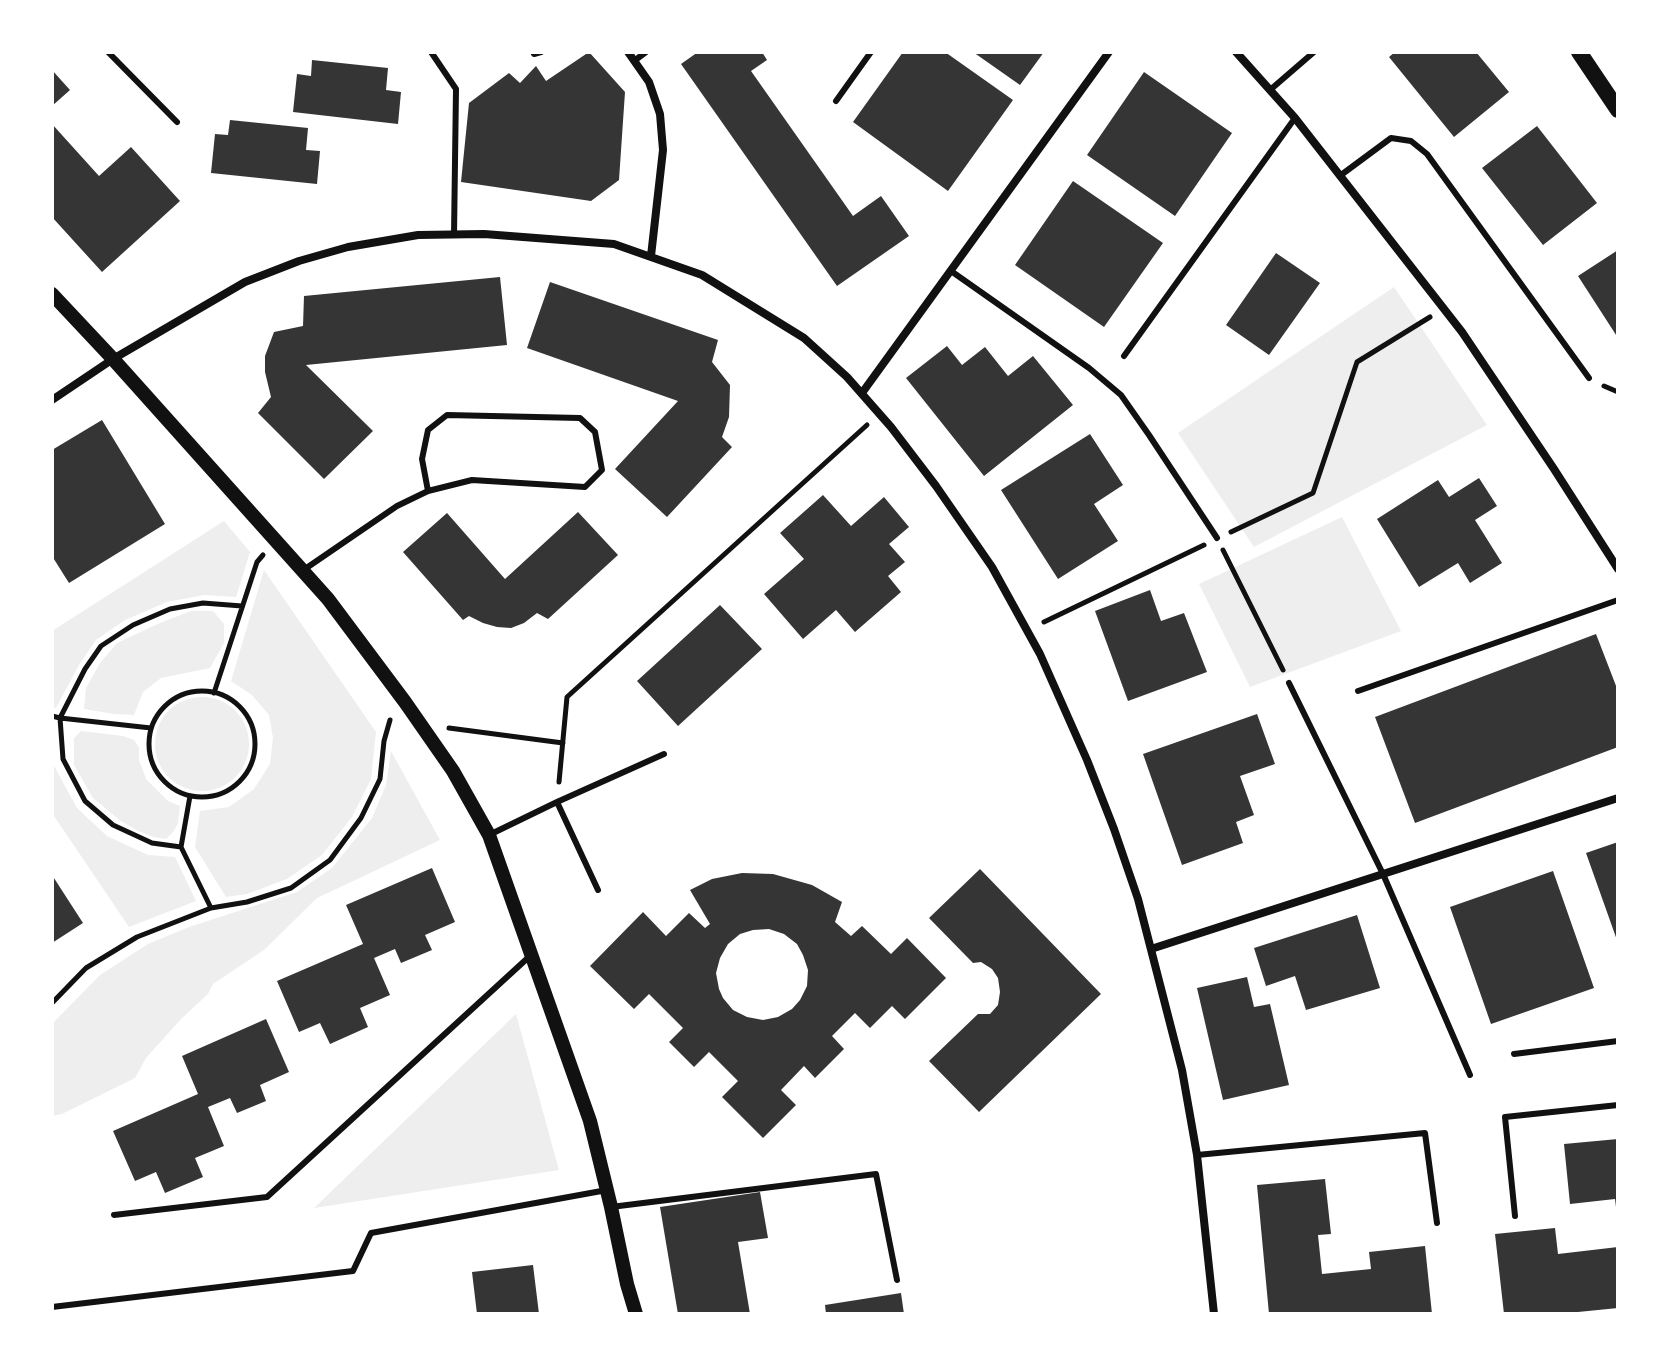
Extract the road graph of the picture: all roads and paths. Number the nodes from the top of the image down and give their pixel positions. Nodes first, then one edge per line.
1 (108, 52) edge
2 (431, 52) edge
3 (533, 52) edge
4 (541, 52) edge
5 (628, 52) edge
6 (646, 52) edge
7 (871, 52) edge
8 (1109, 52) edge
9 (1236, 52) edge
10 (1314, 52) edge
11 (1579, 52) edge
12 (634, 61) junction
13 (1270, 90) junction
14 (836, 101) dead end
15 (1618, 110) edge
16 (1295, 118) junction
17 (177, 122) dead end
18 (1341, 175) junction
19 (454, 235) junction
20 (651, 256) junction
21 (951, 271) junction
22 (52, 294) edge
23 (1444, 308) junction
24 (1124, 356) dead end
25 (113, 359) junction
26 (1589, 378) dead end
27 (862, 393) junction
28 (52, 400) edge
29 (879, 414) junction
30 (428, 491) junction
31 (1217, 538) junction
32 (275, 541) junction
33 (1616, 563) edge
34 (302, 571) junction
35 (1618, 600) edge
36 (242, 606) junction
37 (1027, 630) junction
38 (1289, 683) joint
39 (1358, 691) dead end
40 (214, 693) junction
41 (399, 694) junction
42 (52, 716) edge
43 (60, 718) junction
44 (420, 724) junction
45 (151, 728) junction
46 (563, 743) junction
47 (664, 754) dead end
48 (190, 796) junction
49 (1618, 798) edge
50 (557, 802) junction
51 (489, 835) junction
52 (181, 847) junction
53 (1383, 874) junction
54 (598, 890) dead end
55 (211, 908) junction
56 (1151, 949) junction
57 (531, 955) junction
58 (52, 1003) edge
59 (1618, 1041) edge
60 (1514, 1054) dead end
61 (1470, 1075) dead end
62 (1618, 1105) edge
63 (1197, 1155) junction
64 (607, 1190) junction
65 (611, 1207) junction
66 (114, 1215) dead end
67 (1515, 1216) dead end
68 (1437, 1223) dead end
69 (897, 1280) dead end
70 (627, 1284) junction
71 (52, 1307) edge
72 (629, 1314) edge
73 (636, 1314) edge
74 (1214, 1314) edge

1 - 17 lane
2 - 19 lane
3 - 4 lane
5 - 12 street
6 - 12 lane
7 - 14 lane
8 - 21 street
9 - 13 street
10 - 13 lane
11 - 15 main road
12 - 20 street
13 - 16 street
16 - 18 street
16 - 24 lane
18 - 23 street
18 - 26 lane
19 - 20 street
19 - 25 street
20 - 27 street
21 - 27 street
21 - 31 lane
22 - 25 street
23 - 31 path
23 - 33 street
25 - 28 street
25 - 32 street
27 - 29 street
29 - 37 street
29 - 46 path
30 - 30 lane
30 - 34 lane
31 - 37 path
31 - 38 path
32 - 34 street
32 - 36 path
34 - 41 street
35 - 39 lane
36 - 40 path
36 - 43 path
37 - 56 street
38 - 53 lane
40 - 45 path
40 - 48 path
41 - 44 street
41 - 55 path
42 - 43 path
43 - 45 path
43 - 52 path
44 - 46 path
44 - 51 street
45 - 48 path
46 - 50 path
47 - 50 lane
48 - 52 path
49 - 53 street
50 - 51 lane
50 - 54 lane
51 - 57 street
52 - 55 path
53 - 56 street
53 - 61 lane
55 - 58 path
56 - 63 street
57 - 64 street
57 - 66 lane
59 - 60 lane
62 - 67 lane
63 - 68 lane
63 - 74 street
64 - 65 street
64 - 71 lane
65 - 69 lane
65 - 70 street
70 - 72 street
70 - 73 street

